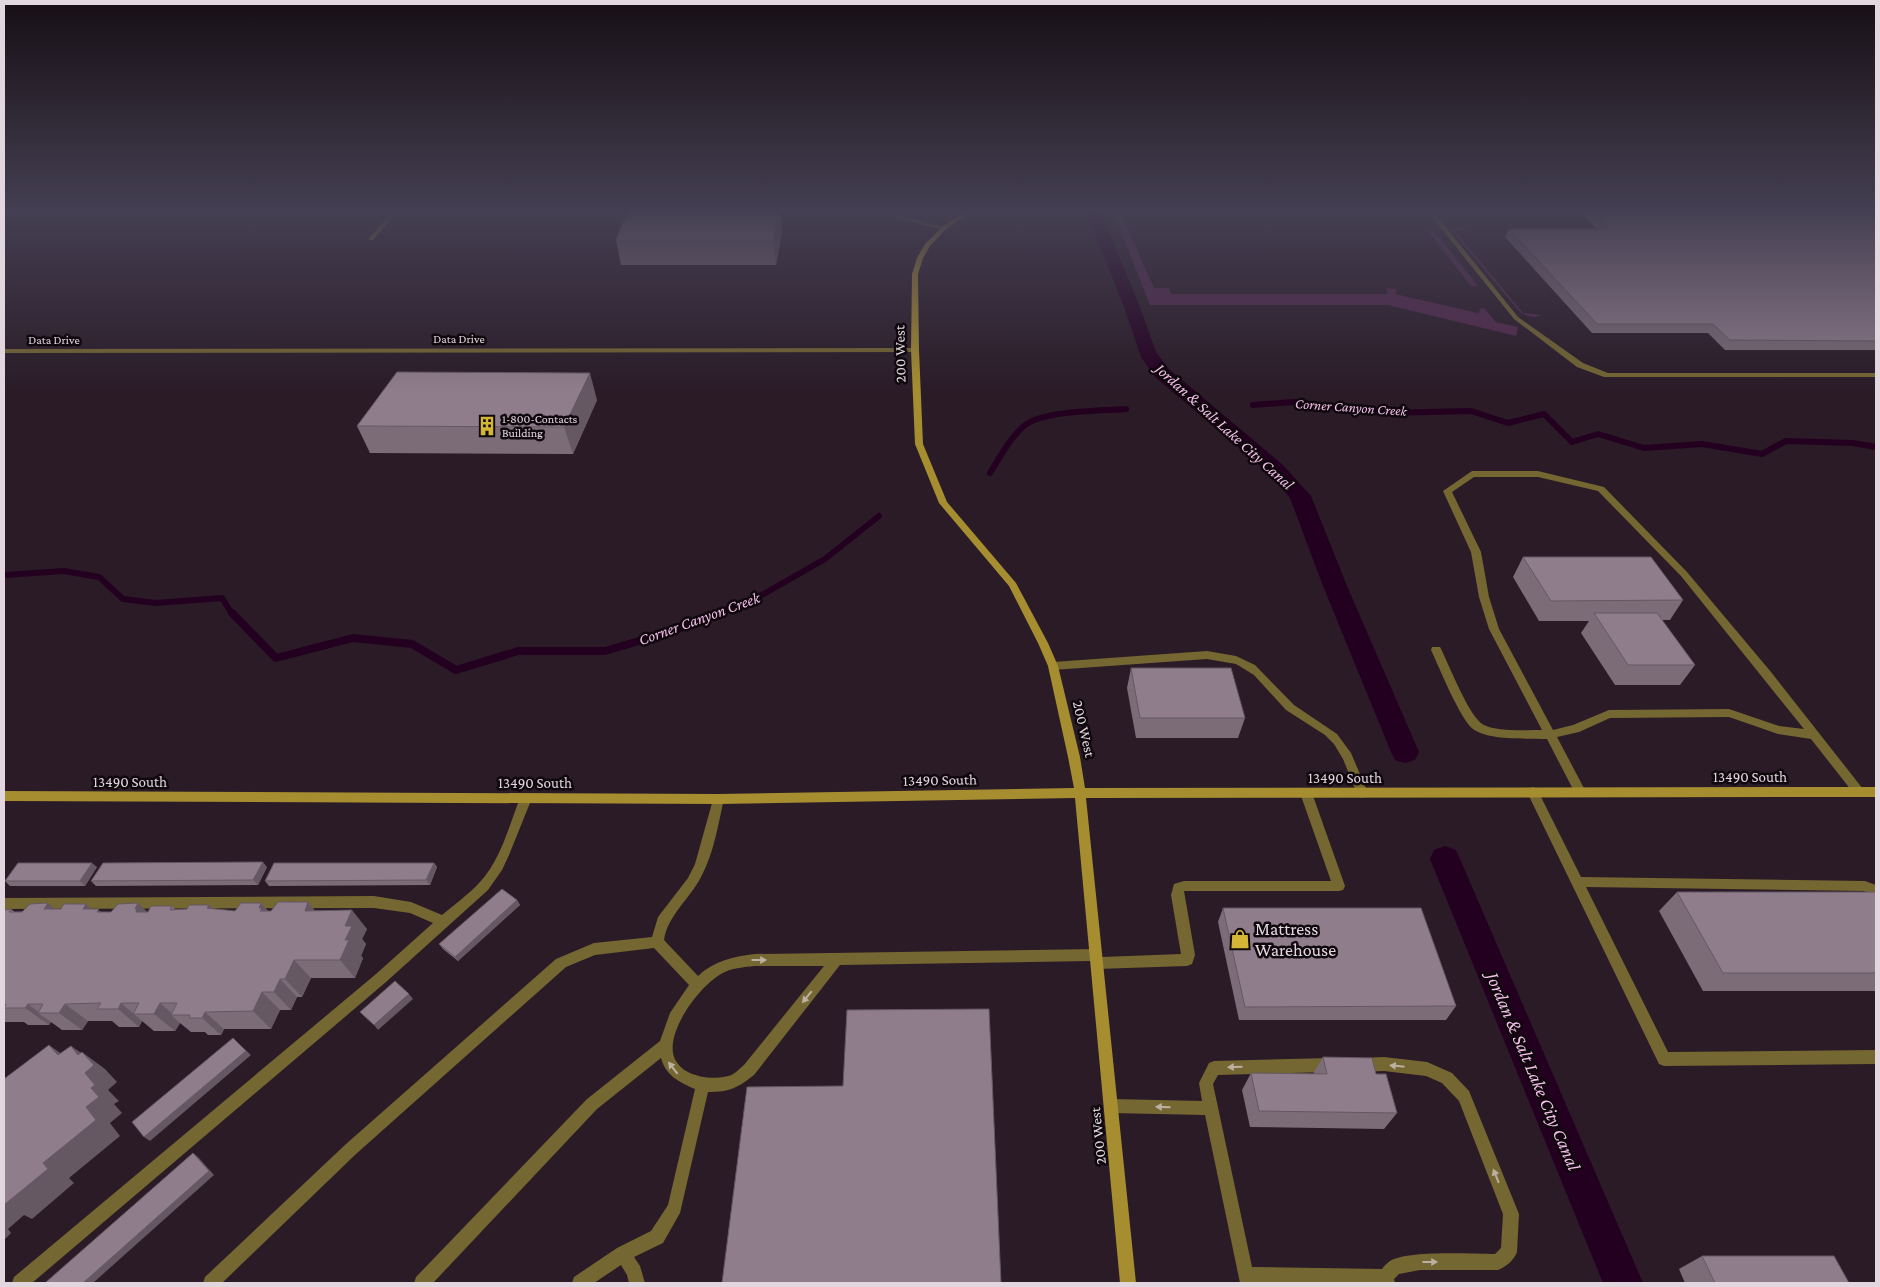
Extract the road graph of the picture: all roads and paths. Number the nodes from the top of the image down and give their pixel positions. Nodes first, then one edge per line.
1 (916, 271) edge
2 (1478, 271) edge
3 (915, 350) junction
4 (4, 351) edge
5 (1876, 375) edge
6 (1436, 650) dead end
7 (1053, 666) junction
8 (1549, 735) junction
9 (1814, 736) junction
10 (1080, 792) junction
11 (1306, 792) junction
12 (1362, 792) junction
13 (1533, 792) junction
14 (1580, 792) junction
15 (1859, 792) junction
16 (1876, 792) edge
17 (4, 796) edge
18 (526, 798) junction
19 (718, 799) junction
20 (1578, 882) junction
21 (1876, 891) edge
22 (4, 903) edge
23 (445, 922) junction
24 (657, 942) junction
25 (838, 958) junction
26 (1097, 959) junction
27 (699, 986) junction
28 (666, 1044) junction
29 (1876, 1057) edge
30 (703, 1084) junction
31 (1111, 1106) junction
32 (1212, 1108) junction
33 (623, 1254) junction
34 (1247, 1279) edge
35 (1386, 1280) edge
36 (20, 1283) edge
37 (211, 1283) edge
38 (422, 1283) edge
39 (580, 1283) edge
40 (637, 1283) edge
41 (1128, 1283) edge

1 - 3 main road, 200 West
2 - 5 street
3 - 4 street, Data Drive
3 - 7 main road, 200 West
6 - 8 street
7 - 10 main road, 200 West
7 - 12 street
8 - 9 street
8 - 9 street
8 - 14 street
9 - 15 street
10 - 11 main road, 13490 South
10 - 19 main road, 13490 South
10 - 26 main road, 200 West
11 - 12 main road, 13490 South
11 - 26 street
12 - 13 main road, 13490 South
13 - 14 main road, 13490 South
13 - 20 street
14 - 15 main road, 13490 South
15 - 16 main road, 13490 South
17 - 18 main road, 13490 South
18 - 19 main road, 13490 South
18 - 23 street
19 - 24 street
20 - 21 street
20 - 29 street
22 - 23 street
23 - 36 street
24 - 27 street
24 - 37 street
25 - 26 street
27 -> 25 street
25 -> 30 street
26 - 31 main road, 200 West
27 - 28 street
30 -> 28 street
28 - 38 street
30 - 33 street
32 -> 31 street
31 - 41 main road, 200 West
32 - 34 street
35 -> 32 street
33 - 39 street
33 - 40 street
34 - 35 street

